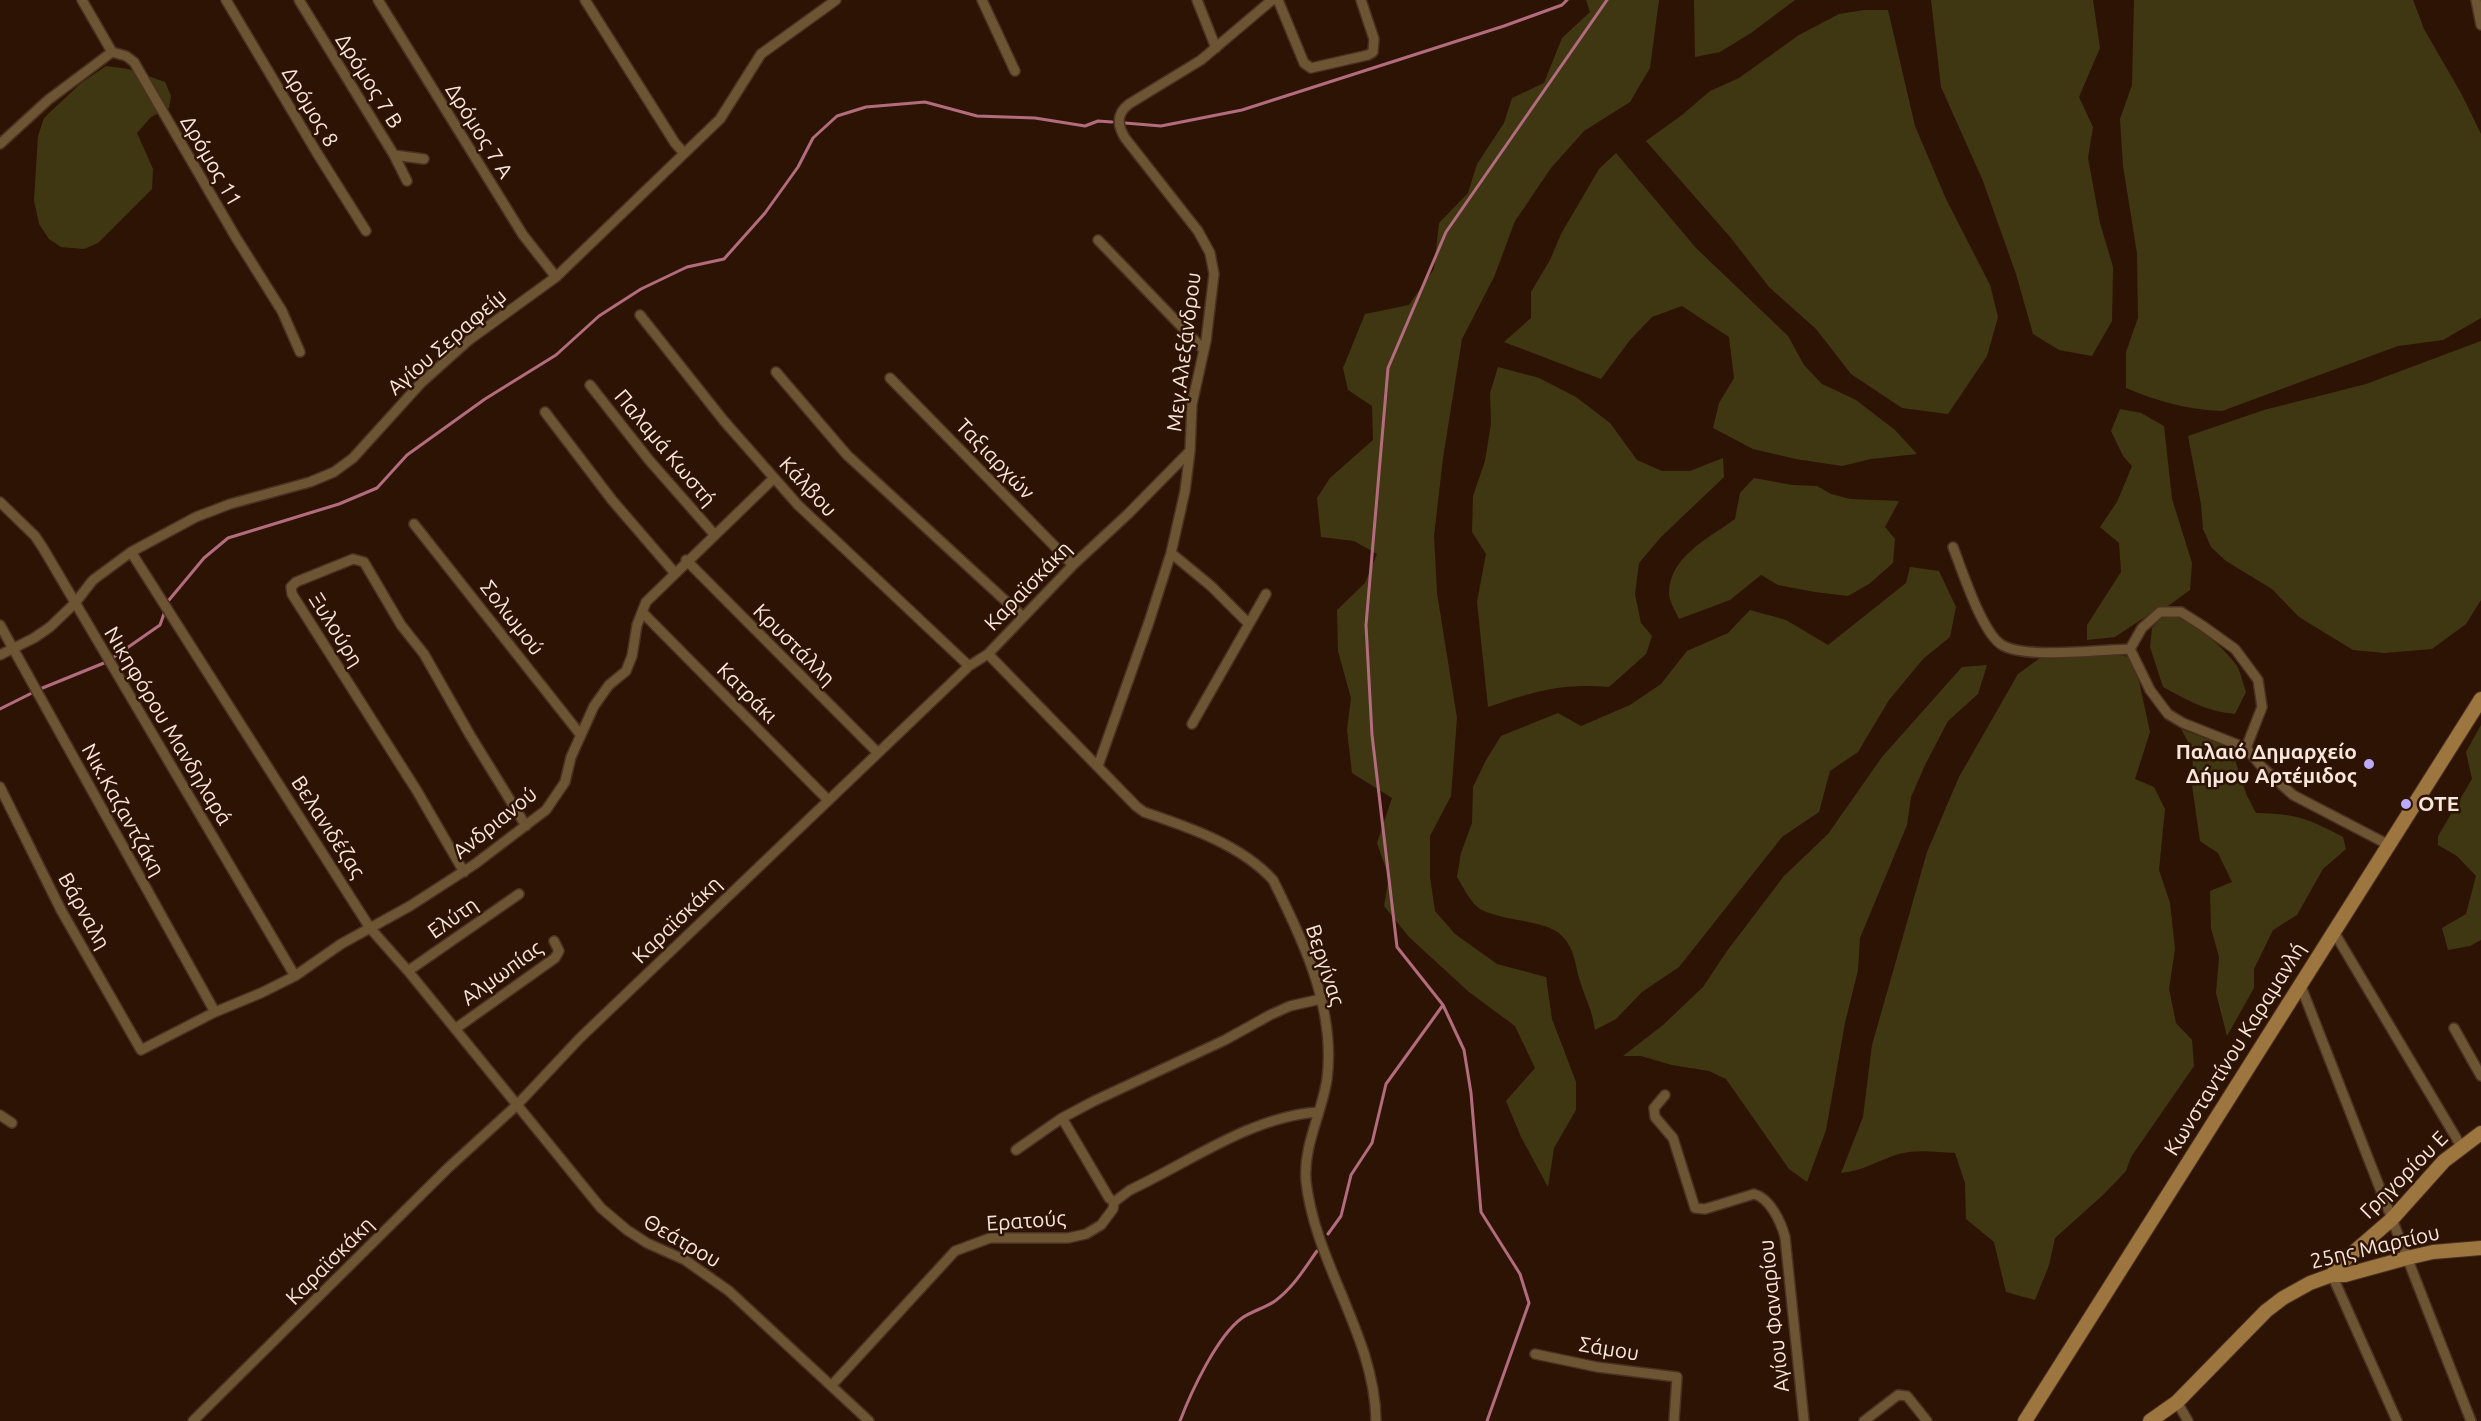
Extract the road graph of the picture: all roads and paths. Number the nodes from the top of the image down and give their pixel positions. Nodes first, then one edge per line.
1 (82, 0) edge
2 (226, 0) edge
3 (299, 0) edge
4 (378, 0) edge
5 (585, 0) edge
6 (836, 0) edge
7 (982, 0) edge
8 (1197, 0) edge
9 (1272, 0) edge
10 (1278, 0) edge
11 (1361, 0) edge
12 (2476, 0) edge
13 (2481, 25) edge
14 (1216, 48) junction
15 (112, 52) junction
16 (1015, 70) dead end
17 (0, 144) edge
18 (684, 152) junction
19 (394, 155) junction
20 (424, 159) dead end
21 (407, 181) dead end
22 (366, 231) dead end
23 (1098, 240) dead end
24 (556, 278) junction
25 (640, 315) dead end
26 (1204, 350) junction
27 (300, 352) dead end
28 (776, 372) dead end
29 (891, 378) dead end
30 (590, 385) dead end
31 (545, 412) dead end
32 (1190, 451) junction
33 (774, 478) junction
34 (0, 502) edge
35 (414, 524) dead end
36 (714, 534) junction
37 (1953, 548) dead end
38 (131, 552) junction
39 (1171, 553) junction
40 (686, 560) junction
41 (1073, 565) junction
42 (674, 572) junction
43 (1266, 594) dead end
44 (75, 603) junction
45 (642, 612) junction
46 (1022, 616) junction
47 (1249, 624) junction
48 (0, 625) edge
49 (15, 649) junction
50 (2130, 649) junction
51 (988, 654) junction
52 (0, 655) edge
53 (969, 666) junction
54 (2481, 699) edge
55 (1192, 724) dead end
56 (580, 734) junction
57 (2246, 748) junction
58 (878, 753) junction
59 (1098, 766) junction
60 (0, 787) edge
61 (828, 800) junction
62 (526, 826) junction
63 (2389, 845) junction
64 (464, 872) junction
65 (519, 894) dead end
66 (370, 928) junction
67 (2334, 932) junction
68 (554, 941) dead end
69 (408, 970) junction
70 (295, 976) junction
71 (2300, 984) junction
72 (1321, 999) junction
73 (215, 1012) junction
74 (2454, 1028) dead end
75 (455, 1029) junction
76 (141, 1050) joint
77 (2481, 1076) edge
78 (1665, 1095) dead end
79 (516, 1105) junction
80 (1318, 1112) junction
81 (0, 1115) edge
82 (1062, 1118) junction
83 (12, 1123) dead end
84 (2481, 1133) edge
85 (2461, 1146) junction
86 (1016, 1150) dead end
87 (1114, 1202) junction
88 (2392, 1219) junction
89 (2481, 1248) edge
90 (2407, 1258) junction
91 (2332, 1275) junction
92 (1535, 1354) dead end
93 (832, 1385) junction
94 (2177, 1401) junction
95 (192, 1421) edge
96 (869, 1421) edge
97 (1376, 1421) edge
98 (1674, 1421) edge
99 (1803, 1421) edge
100 (1864, 1421) edge
101 (1927, 1421) edge
102 (2025, 1421) edge
103 (2150, 1421) edge
104 (2187, 1421) edge
105 (2397, 1421) edge
106 (2470, 1421) edge

1 - 15 street, Δρόμος 11
2 - 22 street, Δρόμος 8
3 - 19 street, Δρόμος 7 Β
4 - 24 street, Δρόμος 7 Α
5 - 18 street
6 - 18 street, Αγίου Σεραφείμ
7 - 16 street
8 - 14 street
9 - 14 street, Μεγ.Αλεξάνδρου
10 - 11 street
12 - 13 street
14 - 26 street, Μεγ.Αλεξάνδρου
15 - 17 street
15 - 27 street, Δρόμος 11
18 - 24 street, Αγίου Σεραφείμ
19 - 20 street
19 - 21 street, Δρόμος 7 Β
23 - 26 street
24 - 38 street, Αγίου Σεραφείμ
25 - 33 street, Κάλβου
26 - 32 street, Μεγ.Αλεξάνδρου
28 - 46 street
29 - 41 street, Ταξιαρχών
30 - 36 street, Παλαμά Κωστή
31 - 42 street
32 - 39 street, Μεγ.Αλεξάνδρου
32 - 41 street, Καραϊσκάκη
33 - 36 street, Ανδριανού
33 - 53 street, Κάλβου
34 - 44 street, Νικηφόρου Μανδηλαρά
35 - 56 street, Σολωμού
36 - 40 street, Ανδριανού
37 - 50 street
38 - 44 street, Αγίου Σεραφείμ
38 - 66 street, Βελανιδέζας
39 - 47 street
39 - 59 street, Μεγ.Αλεξάνδρου
40 - 42 street, Ανδριανού
40 - 58 street, Κρυστάλλη
41 - 46 street, Καραϊσκάκη
42 - 45 street, Ανδριανού
43 - 47 street
44 - 49 street, Αγίου Σεραφείμ
44 - 70 street, Νικηφόρου Μανδηλαρά
45 - 56 street, Ανδριανού
45 - 61 street, Κατράκι
46 - 51 street, Καραϊσκάκη
47 - 55 street
48 - 49 street, Νικ.Καζαντζάκη
49 - 52 street, Αγίου Σεραφείμ
49 - 73 street, Νικ.Καζαντζάκη
50 - 57 street
50 - 57 street
51 - 53 street, Καραϊσκάκη
51 - 59 street, Βεργίνας
53 - 58 street, Καραϊσκάκη
54 - 63 main road, Κωνσταντίνου Καραμανλή
56 - 62 street, Ανδριανού
57 - 63 street
58 - 61 street, Καραϊσκάκη
59 - 72 street, Βεργίνας
60 - 76 street, Βάρναλη
61 - 79 street, Καραϊσκάκη
62 - 64 street, Ανδριανού
62 - 64 street, Ξυλούρη
63 - 67 main road, Κωνσταντίνου Καραμανλή
64 - 66 street, Ανδριανού
65 - 69 street, Ελύτη
66 - 69 street, Βελανιδέζας
66 - 70 street, Ανδριανού
67 - 71 main road, Κωνσταντίνου Καραμανλή
67 - 85 street
68 - 75 street, Αλμωπίας
69 - 75 street, Βελανιδέζας
70 - 73 street, Ανδριανού
71 - 88 street
71 - 102 main road, Κωνσταντίνου Καραμανλή
72 - 80 street, Βεργίνας
72 - 82 street
73 - 76 street, Ανδριανού
74 - 77 street
75 - 79 street, Βελανιδέζας
78 - 99 street, Αγίου Φαναρίου
79 - 93 street, Θεάτρου
79 - 95 street, Καραϊσκάκη
80 - 87 street, Ερατούς
80 - 97 street, Βεργίνας
81 - 83 street
82 - 86 street
82 - 87 street
84 - 85 main road, Γρηγορίου Ε
85 - 88 main road, Γρηγορίου Ε
87 - 93 street, Ερατούς
88 - 90 street
88 - 91 main road, Γρηγορίου Ε
89 - 90 main road, 25ης Μαρτίου
90 - 91 main road, 25ης Μαρτίου
90 - 106 street
91 - 94 main road, 25ης Μαρτίου
91 - 105 street
92 - 98 street, Σάμου
93 - 96 street, Θεάτρου
94 - 103 main road, 25ης Μαρτίου
94 - 104 street
100 - 101 street

